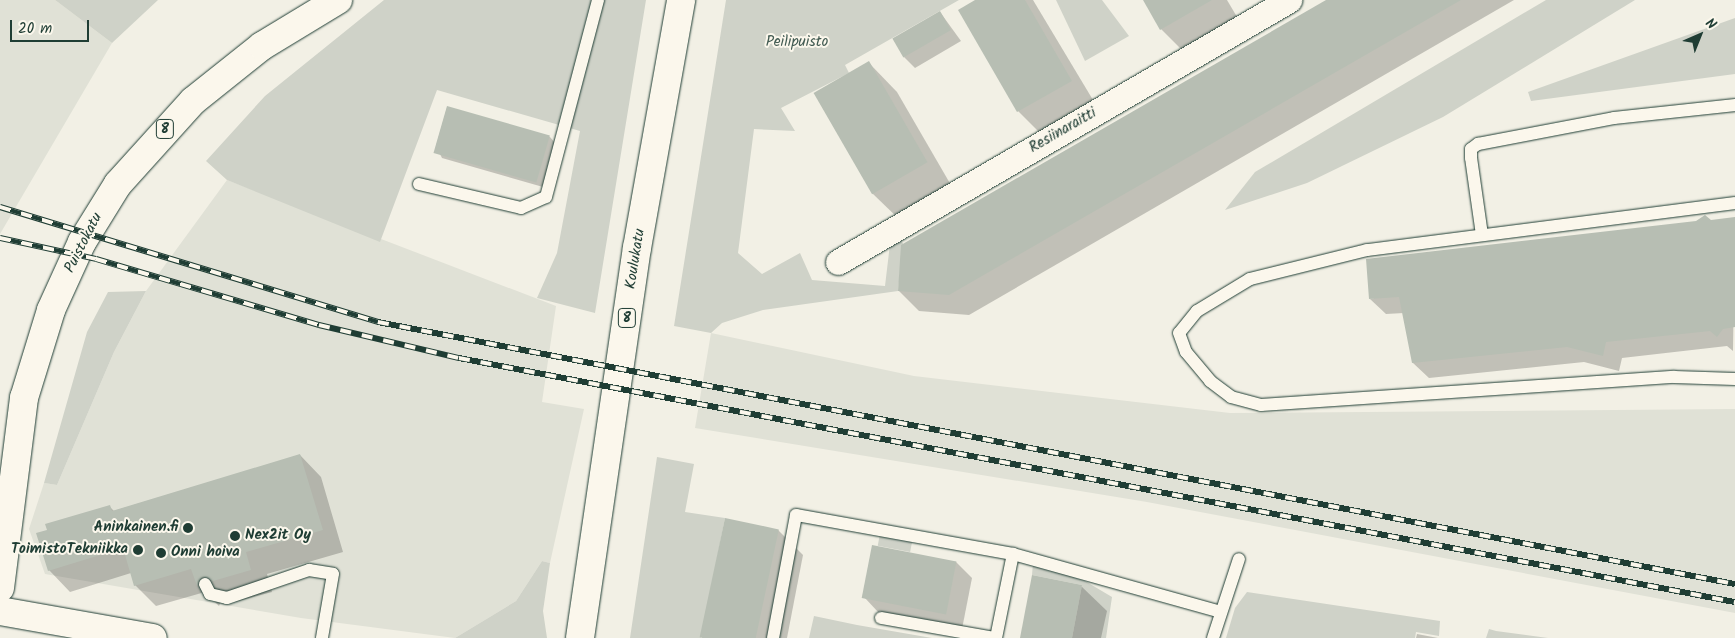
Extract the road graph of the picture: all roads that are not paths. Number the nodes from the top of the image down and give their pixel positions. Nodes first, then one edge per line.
1 (338, 0) edge
2 (598, 0) edge
3 (1289, 0) edge
4 (679, 1) edge
5 (1735, 105) edge
6 (419, 184) dead end
7 (1735, 203) edge
8 (1482, 236) junction
9 (838, 262) dead end
10 (1735, 379) edge
11 (1013, 554) junction
12 (1239, 559) dead end
13 (205, 584) dead end
14 (0, 588) edge
15 (0, 612) edge
16 (1221, 612) junction
17 (881, 618) dead end
18 (153, 638) edge
19 (322, 638) edge
20 (580, 638) edge
21 (773, 638) edge
22 (995, 638) edge
23 (1213, 638) edge

1 - 14 main road, Puistokatu / 8
2 - 6 lane
3 - 9 street, Resiinaraitti
4 - 20 main road, Koulukatu / 8
5 - 8 lane
7 - 8 lane
8 - 10 lane
11 - 16 lane
11 - 21 lane
11 - 22 lane
12 - 16 lane
13 - 19 lane
15 - 18 main road
16 - 23 lane
17 - 22 lane

